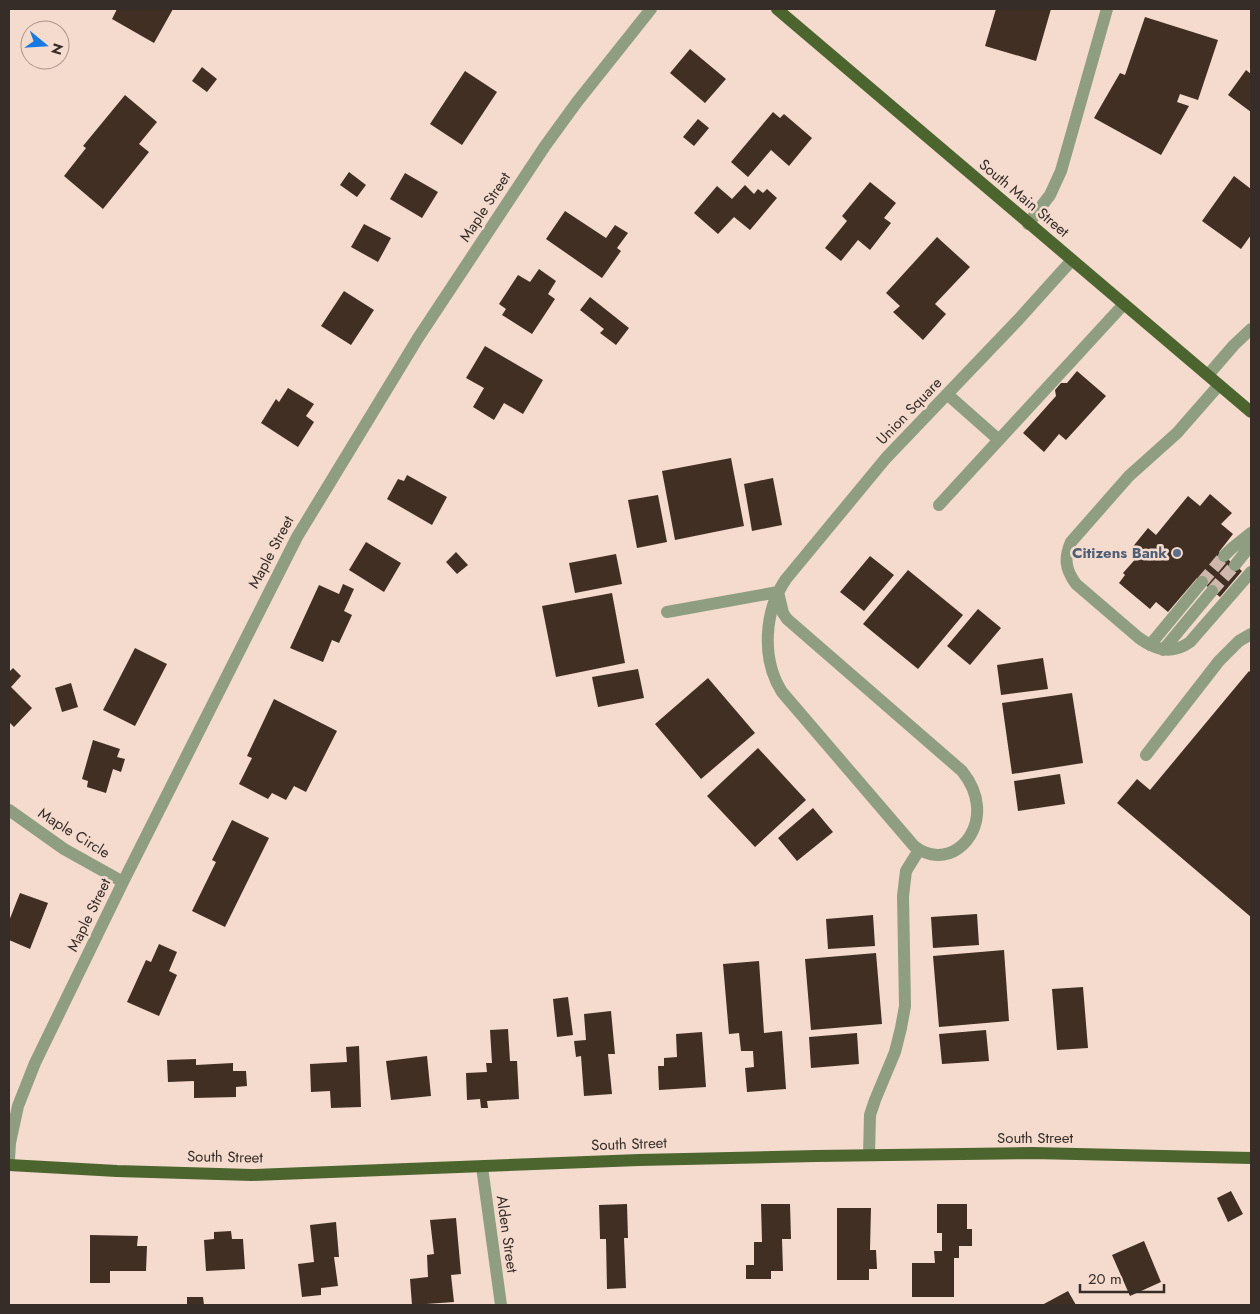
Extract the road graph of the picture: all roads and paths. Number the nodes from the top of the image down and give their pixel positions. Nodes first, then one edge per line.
1 (651, 9) edge
2 (777, 9) edge
3 (1107, 9) edge
4 (1028, 224) junction
5 (1072, 260) junction
6 (1124, 304) junction
7 (1251, 329) edge
8 (1208, 376) junction
9 (1219, 385) junction
10 (947, 394) junction
11 (1251, 412) edge
12 (999, 440) junction
13 (939, 505) dead end
14 (1251, 533) edge
15 (1251, 545) edge
16 (1224, 556) tunnel mouth
17 (1234, 565) tunnel mouth
18 (1251, 572) edge
19 (1202, 582) tunnel mouth
20 (1212, 591) tunnel mouth
21 (778, 592) junction
22 (667, 612) dead end
23 (1251, 634) edge
24 (1150, 645) junction
25 (1162, 650) junction
26 (1146, 755) dead end
27 (9, 810) edge
28 (919, 850) junction
29 (123, 882) junction
30 (869, 1155) junction
31 (1251, 1158) edge
32 (9, 1159) edge
33 (9, 1165) edge
34 (482, 1167) junction
35 (501, 1305) edge

1 - 29 street, Maple Street
2 - 4 main road, South Main Street
3 - 4 street
4 - 5 main road, South Main Street
5 - 6 main road, South Main Street
5 - 10 street, Union Square
6 - 8 main road, South Main Street
6 - 12 street
7 - 8 street
8 - 9 main road, South Main Street
9 - 11 main road, South Main Street
9 - 24 street
10 - 12 street
10 - 21 street, Union Square
12 - 13 street
14 - 16 street
15 - 17 street
18 - 25 street
19 - 24 street
20 - 25 street
21 - 22 street
21 - 28 street, Union Square
21 - 28 street
23 - 26 street
24 - 25 street
27 - 29 street, Maple Circle
28 - 30 street
29 - 32 street, Maple Street
30 - 31 main road, South Street
30 - 34 main road, South Street
33 - 34 main road, South Street
34 - 35 street, Alden Street

